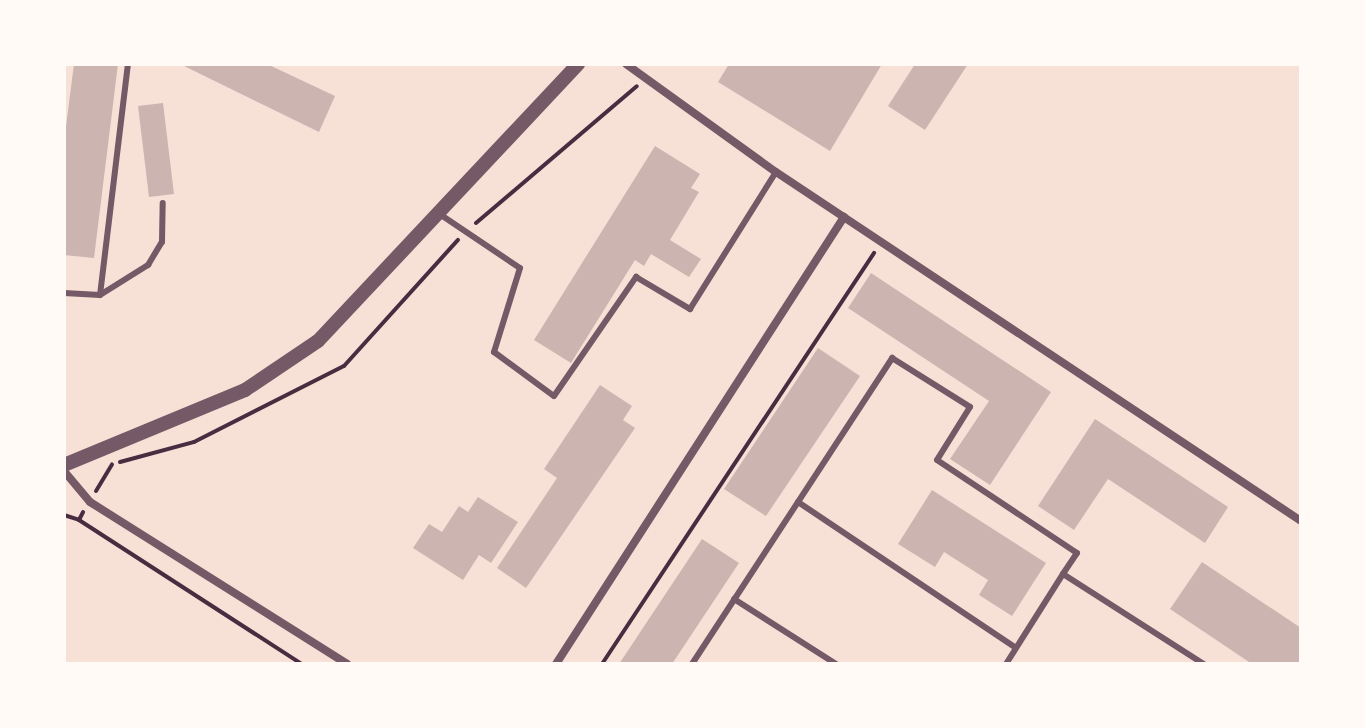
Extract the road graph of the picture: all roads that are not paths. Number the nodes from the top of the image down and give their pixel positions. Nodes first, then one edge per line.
1 (128, 64) edge
2 (578, 64) edge
3 (626, 64) edge
4 (776, 172) junction
5 (163, 203) dead end
6 (441, 215) junction
7 (844, 217) junction
8 (64, 293) edge
9 (100, 295) junction
10 (64, 465) edge
11 (64, 471) edge
12 (798, 502) junction
13 (1301, 521) edge
14 (1063, 574) junction
15 (734, 599) junction
16 (1016, 648) junction
17 (347, 664) edge
18 (556, 664) edge
19 (692, 664) edge
20 (836, 664) edge
21 (1006, 664) edge
22 (1204, 664) edge

1 - 9 lane
2 - 6 street
3 - 4 street
4 - 6 lane
4 - 7 street
5 - 9 lane
6 - 10 street
7 - 13 street
7 - 18 street
8 - 9 lane
11 - 17 street
12 - 14 lane
12 - 15 lane
12 - 16 lane
14 - 16 lane
14 - 22 lane
15 - 19 lane
15 - 20 lane
16 - 21 lane

